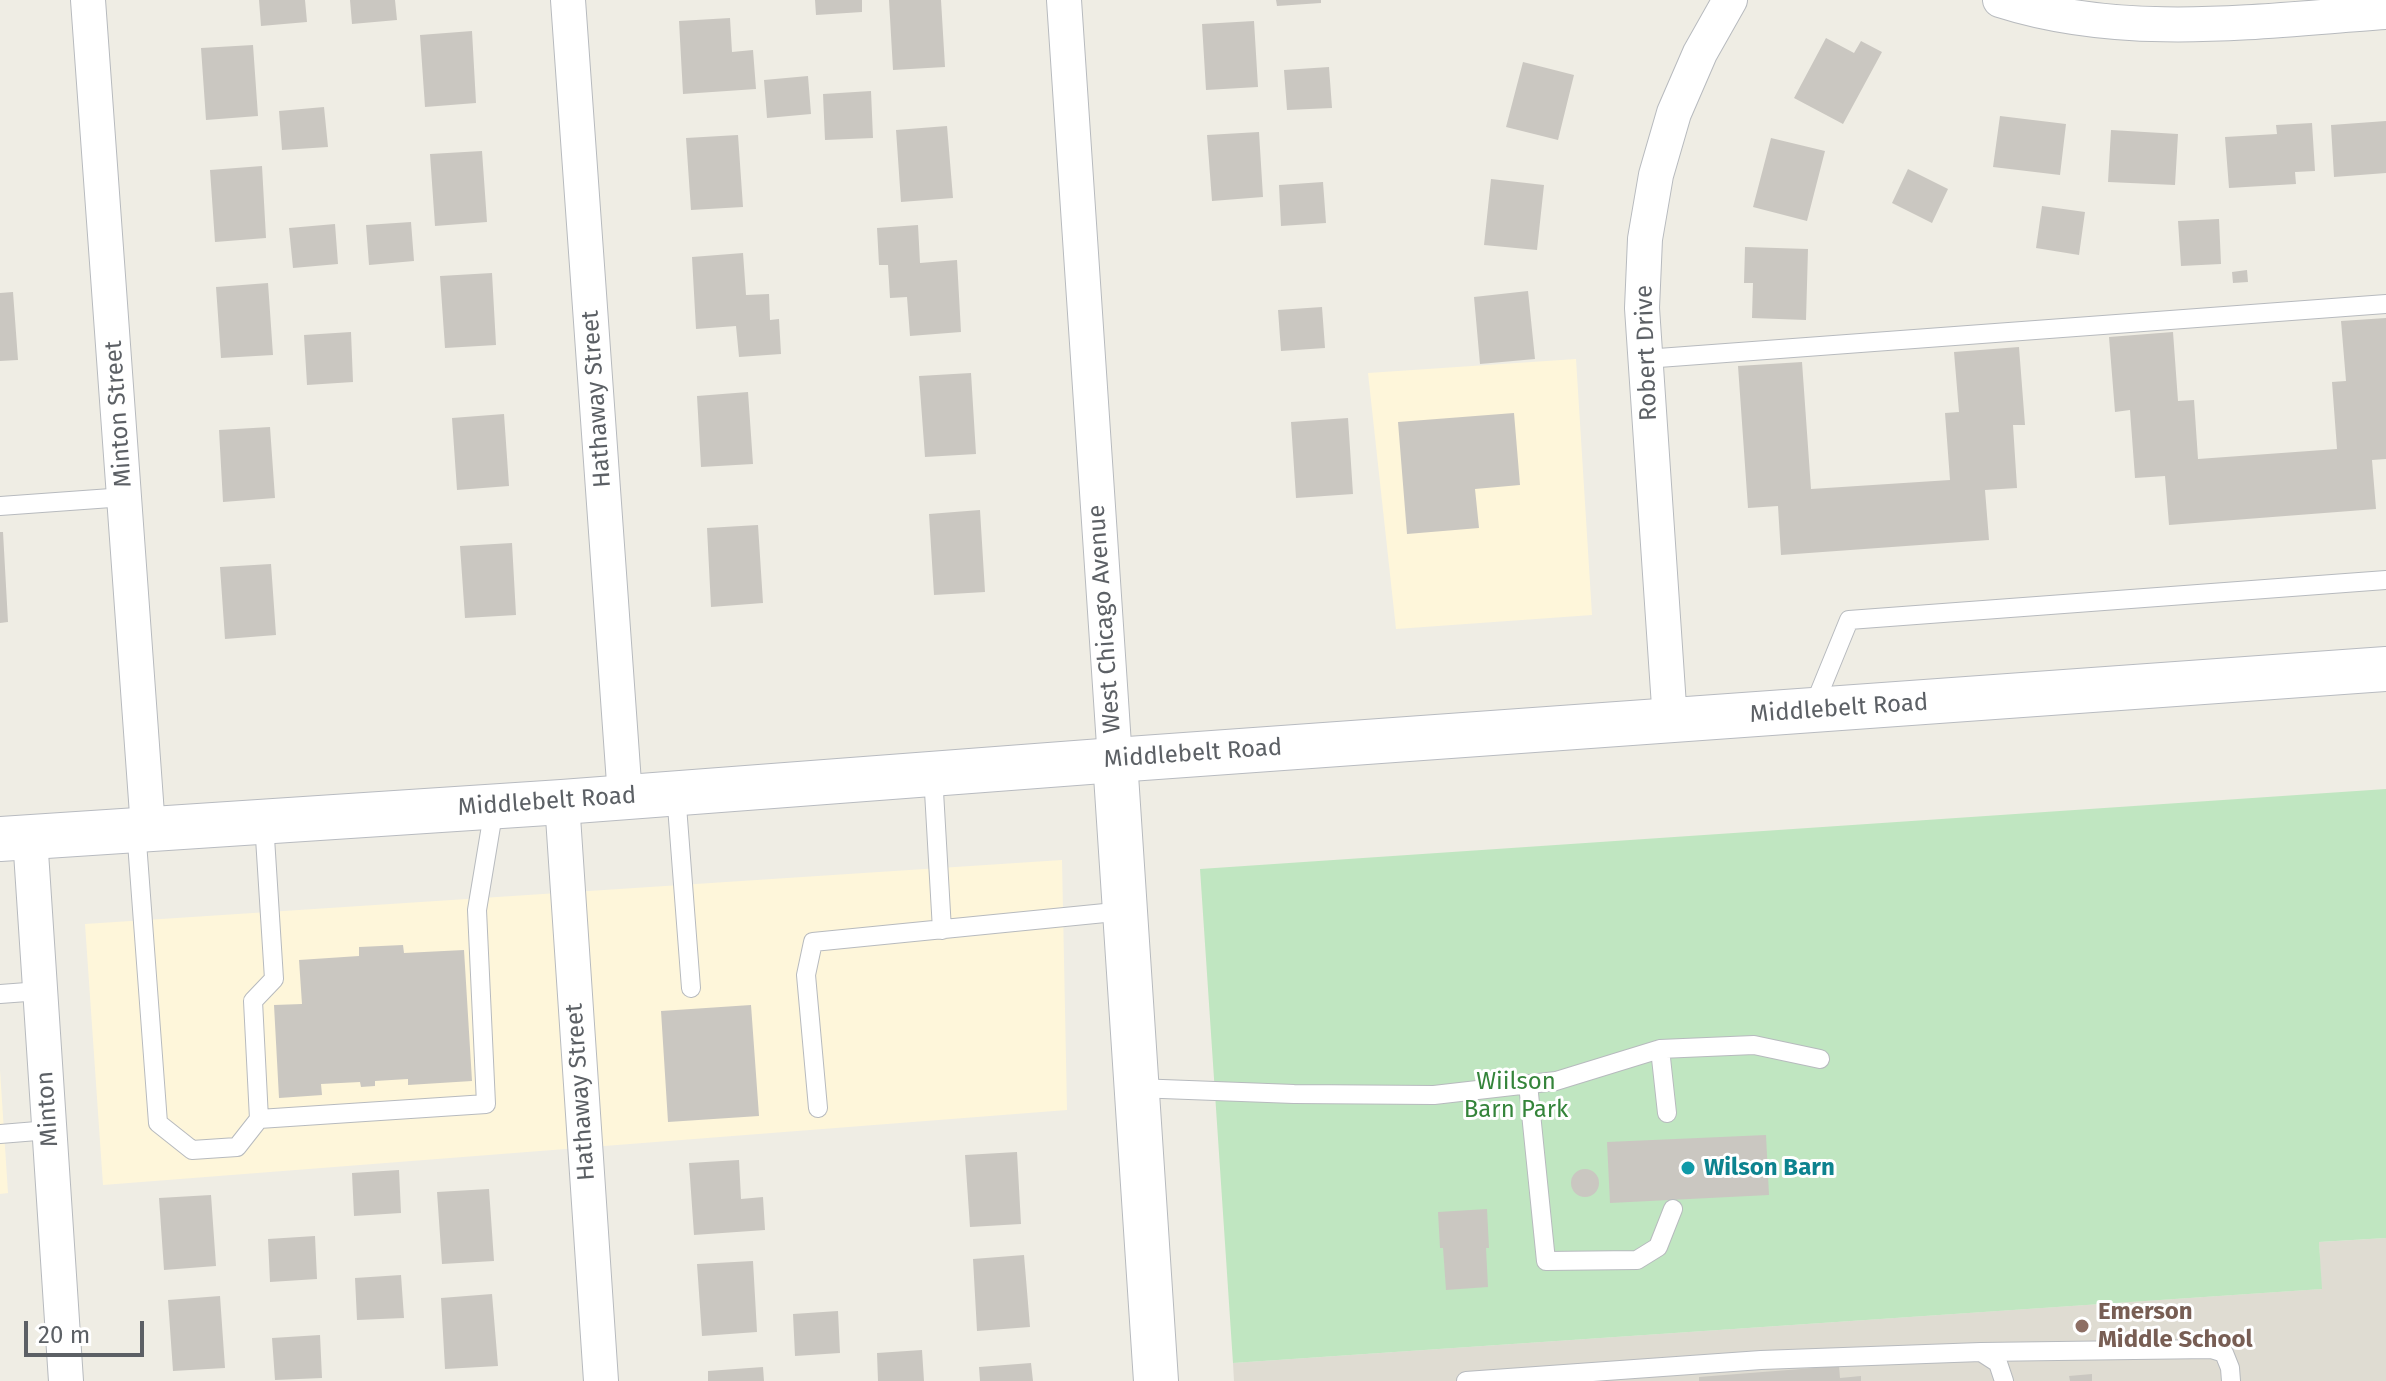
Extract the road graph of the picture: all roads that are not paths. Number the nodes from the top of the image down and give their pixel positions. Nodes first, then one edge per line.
1 (88, 0) edge
2 (568, 0) edge
3 (1064, 0) edge
4 (1730, 0) edge
5 (2000, 0) edge
6 (2386, 12) edge
7 (2386, 304) edge
8 (1645, 359) junction
9 (125, 497) junction
10 (0, 506) edge
11 (2386, 580) edge
12 (2386, 669) edge
13 (1812, 711) junction
14 (1670, 721) junction
15 (1115, 760) junction
16 (933, 774) junction
17 (676, 793) junction
18 (625, 797) junction
19 (562, 802) junction
20 (494, 806) junction
21 (264, 821) junction
22 (142, 829) junction
23 (15, 838) edge
24 (1125, 911) junction
25 (942, 930) junction
26 (691, 988) dead end
27 (40, 991) junction
28 (0, 994) edge
29 (1660, 1049) junction
30 (1820, 1059) dead end
31 (1528, 1084) junction
32 (1136, 1088) junction
33 (818, 1108) dead end
34 (1667, 1113) dead end
35 (259, 1119) junction
36 (49, 1130) junction
37 (0, 1134) edge
38 (1673, 1209) dead end
39 (1981, 1352) junction
40 (66, 1381) edge
41 (601, 1381) edge
42 (1156, 1381) edge
43 (1466, 1381) edge
44 (2004, 1381) edge
45 (2231, 1381) edge

1 - 9 street, Minton Street
2 - 18 street, Hathaway Street
3 - 15 street, West Chicago Avenue
4 - 8 street, Robert Drive
5 - 6 street
7 - 8 lane
8 - 14 street, Robert Drive
9 - 10 lane
9 - 22 street, Minton Street
11 - 13 lane
12 - 13 main road, Middlebelt Road
13 - 14 main road, Middlebelt Road
14 - 15 main road, Middlebelt Road
15 - 16 main road, Middlebelt Road
15 - 24 main road, West Chicago Avenue
16 - 17 main road, Middlebelt Road
16 - 25 lane
17 - 18 main road, Middlebelt Road
17 - 26 lane
18 - 19 main road, Middlebelt Road
19 - 20 main road, Middlebelt Road
19 - 41 street, Hathaway Street
20 - 21 main road, Middlebelt Road
20 - 35 lane
21 - 22 main road, Middlebelt Road
21 - 35 lane
22 - 23 main road, Middlebelt Road
22 - 35 lane
23 - 27 street, Minton
24 - 25 lane
24 - 32 main road, West Chicago Avenue
25 - 33 lane
27 - 28 lane
27 - 36 street, Minton
29 - 30 lane
29 - 31 lane
29 - 34 lane
31 - 32 lane
31 - 38 lane
32 - 42 main road, West Chicago Avenue
36 - 37 lane
36 - 40 street, Minton
39 - 43 lane
39 - 44 lane
39 - 45 lane

